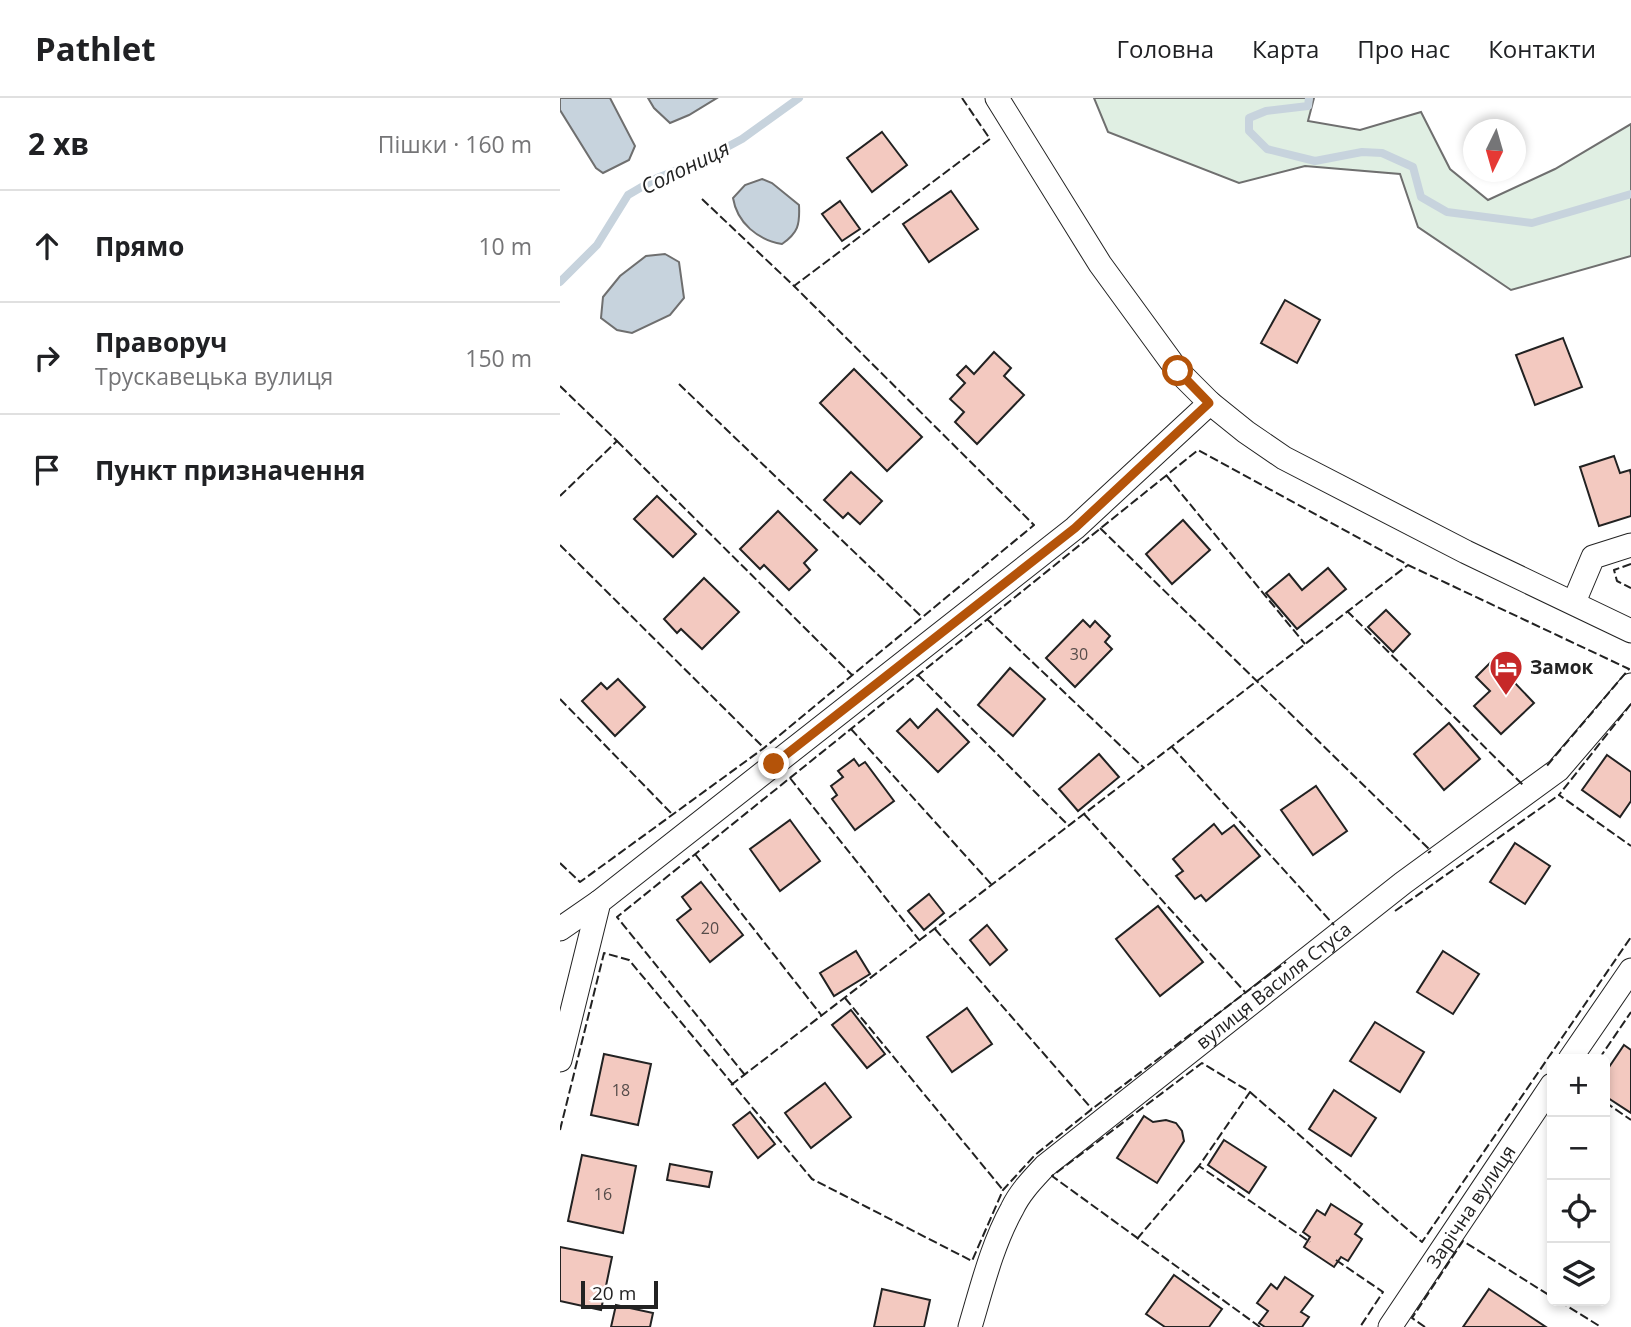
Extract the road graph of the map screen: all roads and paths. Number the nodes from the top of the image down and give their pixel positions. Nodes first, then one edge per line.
1 (997, 98) edge
2 (1209, 403) junction
3 (1631, 545) edge
4 (1574, 602) junction
5 (1631, 631) edge
6 (1631, 685) edge
7 (599, 902) junction
8 (560, 929) edge
9 (1631, 970) edge
10 (1573, 1054) edge
11 (560, 1060) edge
12 (1547, 1092) edge
13 (970, 1327) edge
14 (1390, 1327) edge

1 - 2 street
2 - 4 street
2 - 7 street
3 - 4 street
4 - 5 street
6 - 13 street, вулиця Василя Стуса
7 - 8 street
7 - 11 street
9 - 10 street
12 - 14 street, Зарічна вулиця

